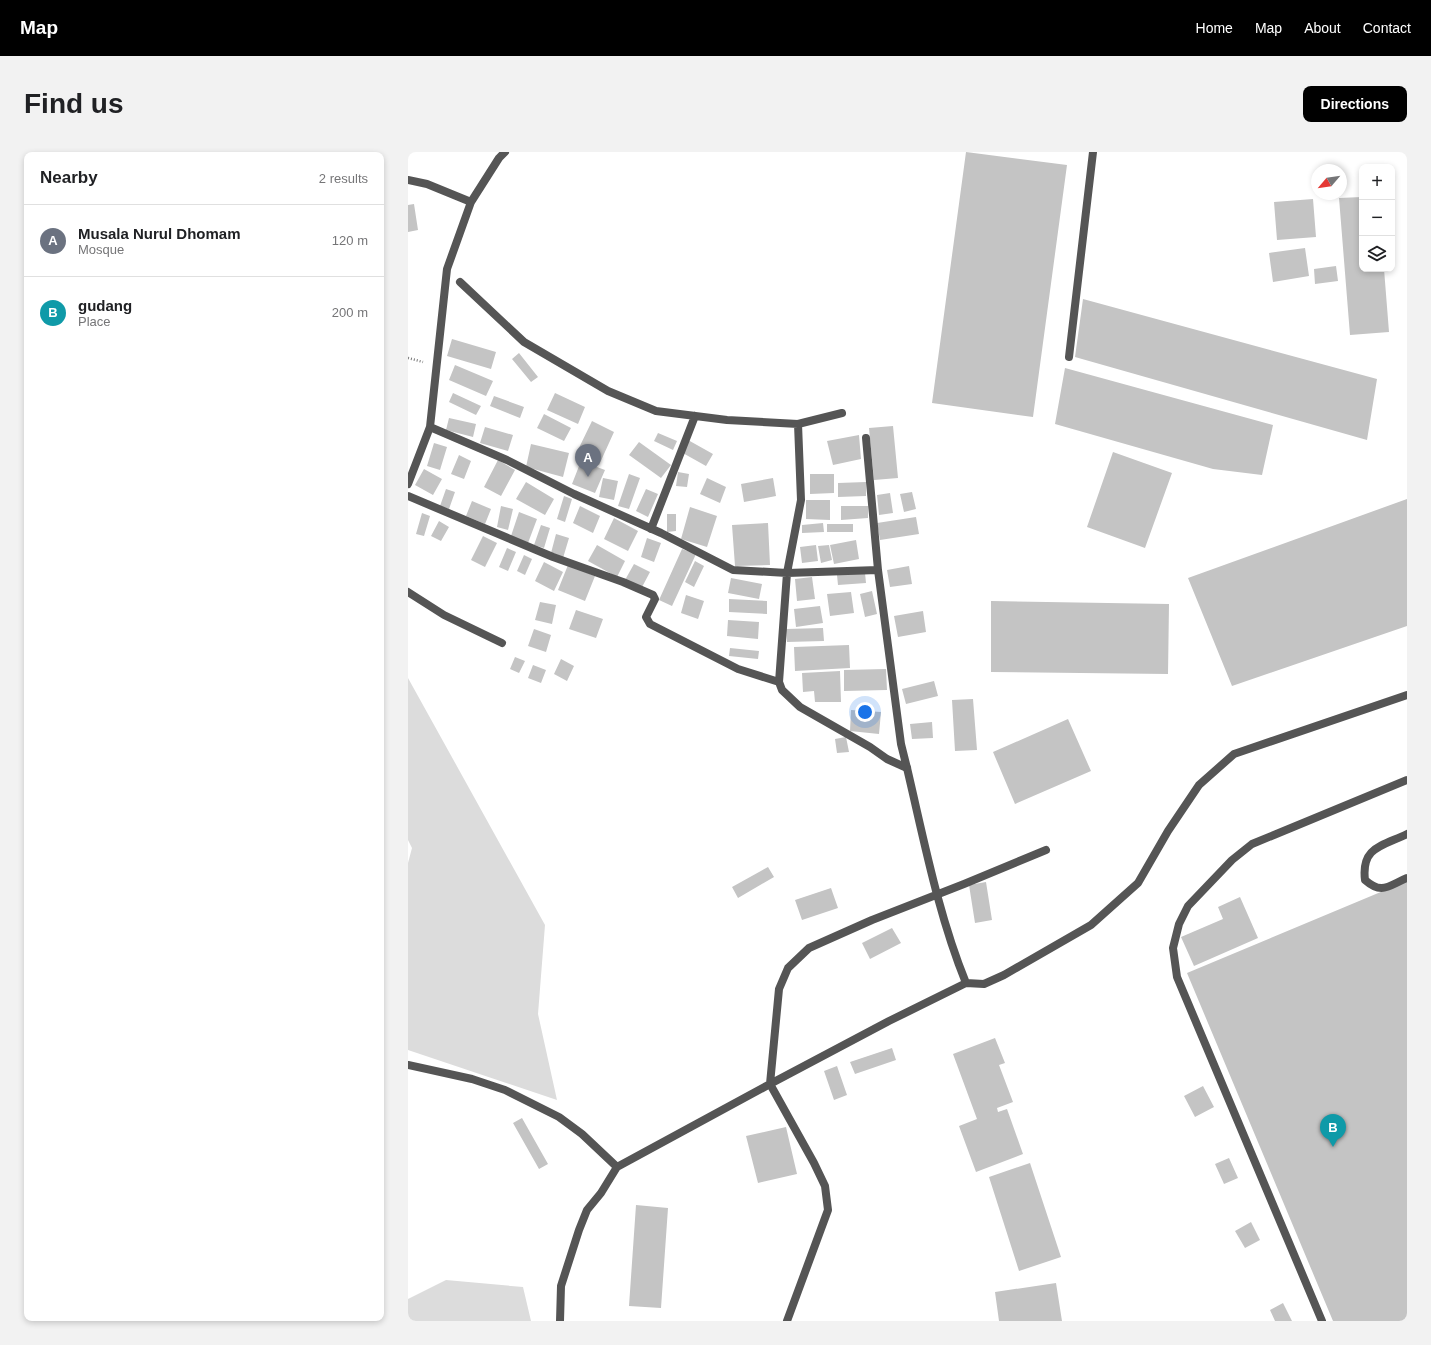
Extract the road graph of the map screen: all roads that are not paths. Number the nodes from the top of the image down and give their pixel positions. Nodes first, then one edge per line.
1 (505, 152) edge
2 (1094, 152) edge
3 (408, 180) edge
4 (471, 202) junction
5 (460, 282) dead end
6 (1070, 357) dead end
7 (842, 413) dead end
8 (695, 416) junction
9 (798, 424) junction
10 (430, 427) junction
11 (866, 438) dead end
12 (408, 484) edge
13 (408, 496) edge
14 (651, 529) junction
15 (878, 570) junction
16 (787, 573) junction
17 (408, 592) edge
18 (502, 643) dead end
19 (779, 682) junction
20 (1407, 695) edge
21 (907, 768) junction
22 (1407, 780) edge
23 (1407, 834) edge
24 (1046, 850) dead end
25 (1407, 878) edge
26 (937, 895) junction
27 (966, 983) junction
28 (408, 1065) edge
29 (770, 1084) junction
30 (617, 1167) junction
31 (560, 1321) edge
32 (787, 1321) edge
33 (1322, 1321) edge

1 - 4 street
2 - 6 street
3 - 4 street
4 - 10 street
5 - 8 street
7 - 9 street
8 - 9 street
8 - 14 street
9 - 16 street
10 - 12 street
10 - 14 street
11 - 15 street
13 - 19 street
14 - 16 street
15 - 16 street
15 - 21 street
16 - 19 street
17 - 18 street
19 - 21 street
20 - 27 street
21 - 26 street
22 - 33 street
23 - 25 street
24 - 26 street
26 - 27 street
26 - 29 street
27 - 29 street
28 - 30 street
29 - 30 street
29 - 32 street
30 - 31 street

